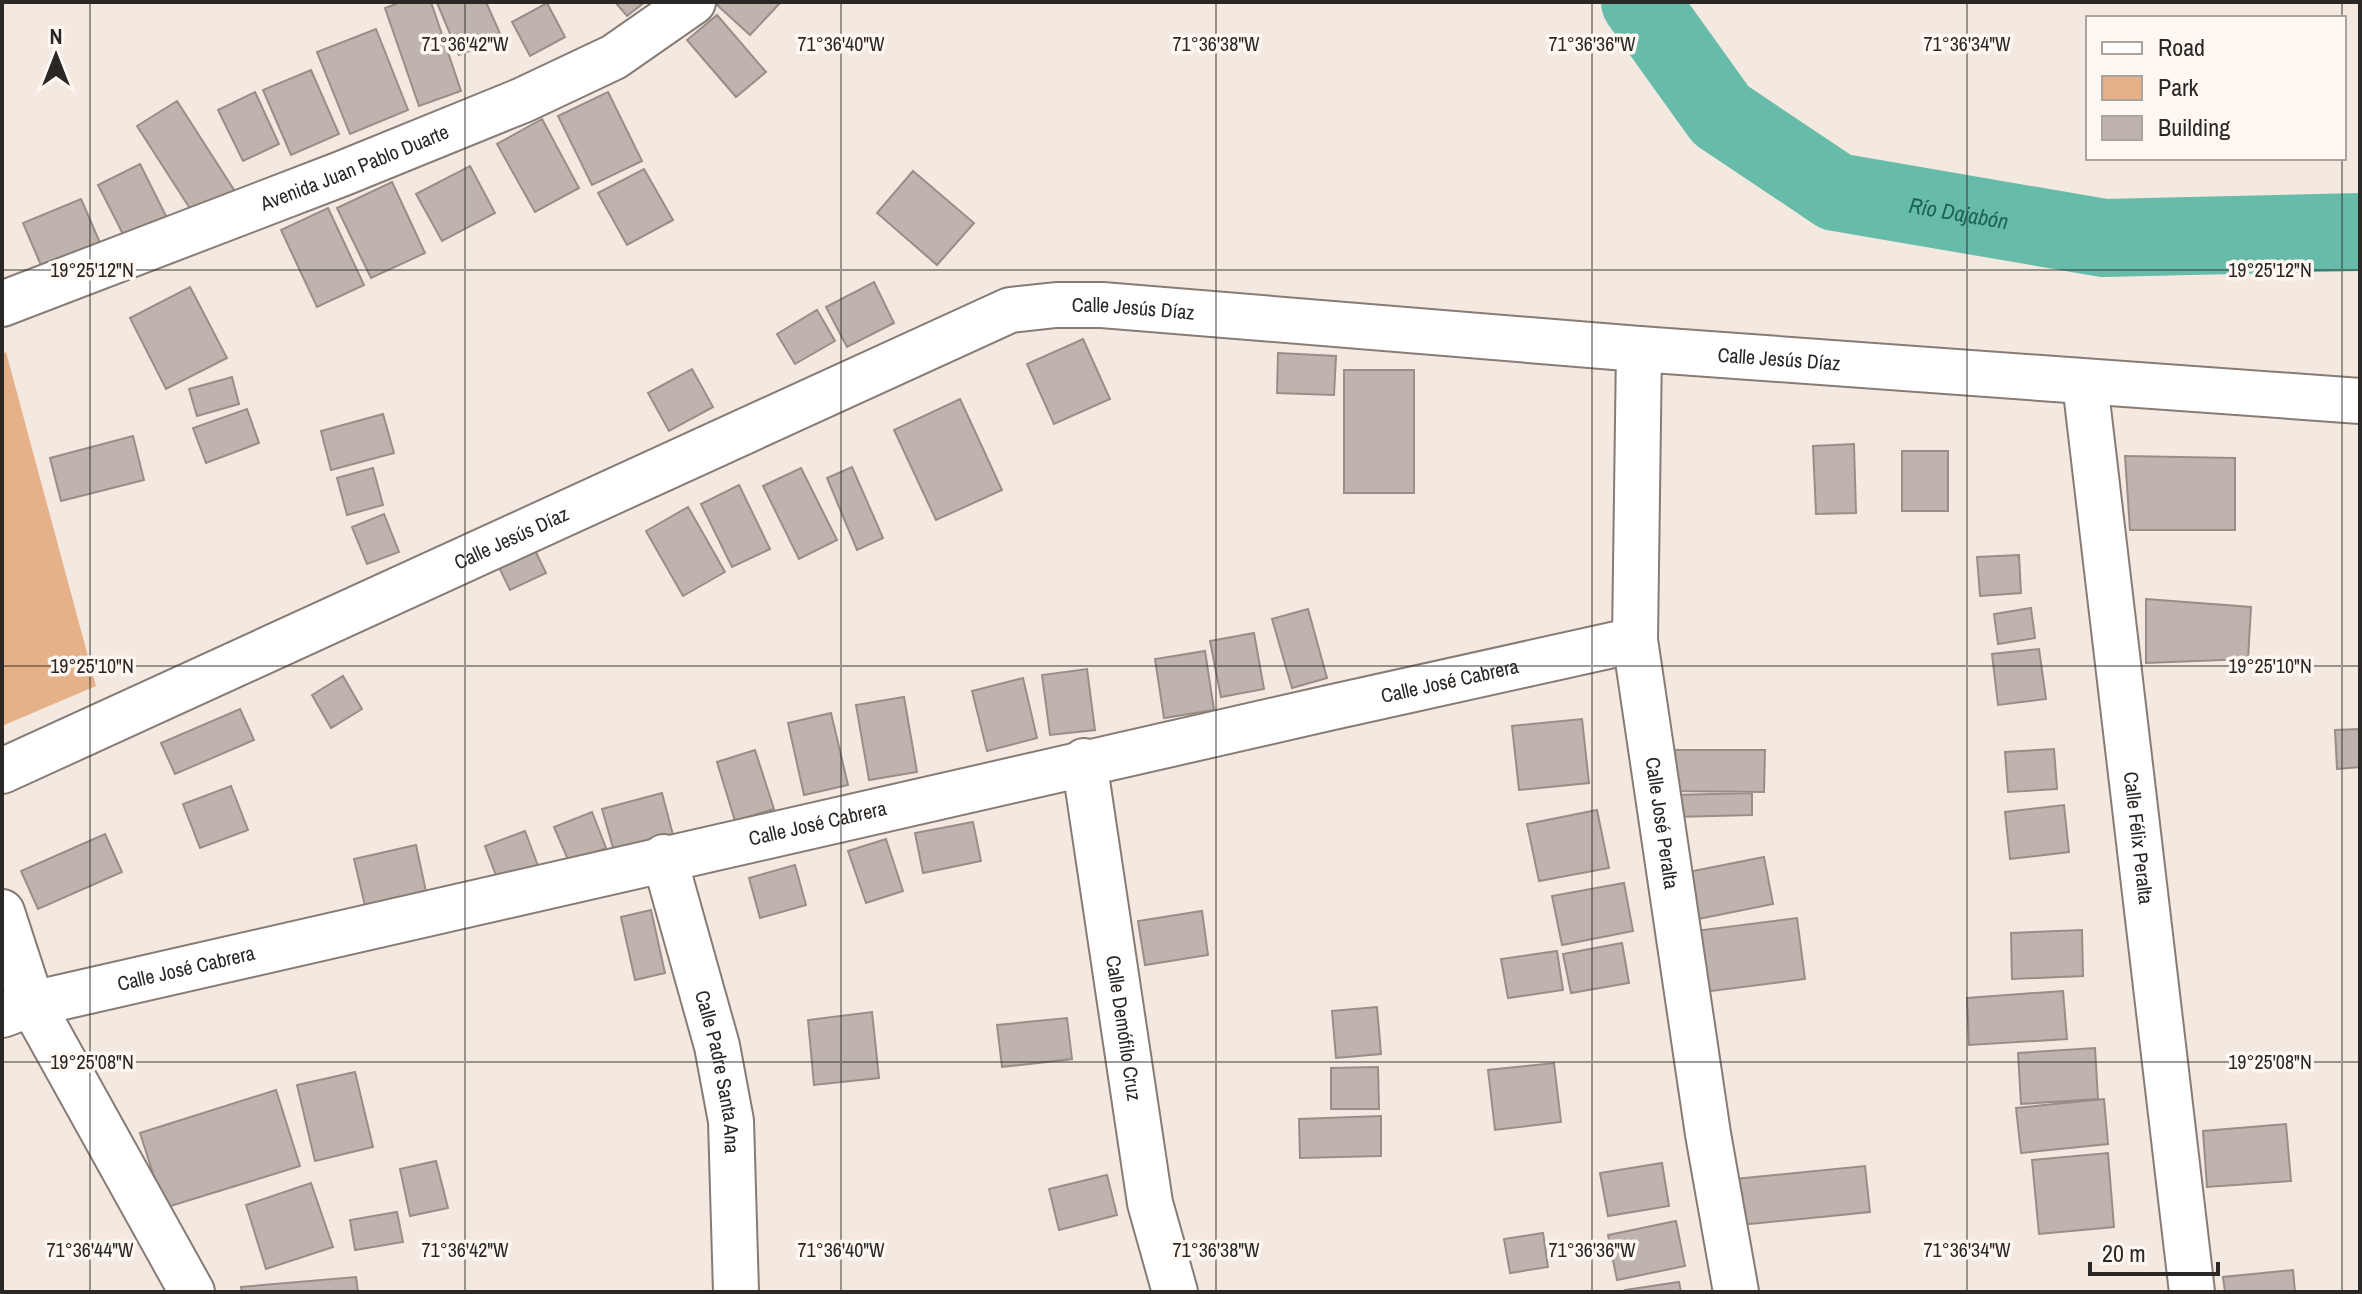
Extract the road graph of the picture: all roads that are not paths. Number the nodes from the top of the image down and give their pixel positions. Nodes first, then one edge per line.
1 (693, 2) edge
2 (2, 304) edge
3 (1639, 349) junction
4 (2085, 383) junction
5 (2360, 401) edge
6 (1635, 640) junction
7 (1084, 761) junction
8 (2, 771) edge
9 (664, 857) junction
10 (2, 912) edge
11 (17, 1010) edge
12 (192, 1292) edge
13 (736, 1292) edge
14 (1175, 1292) edge
15 (1736, 1292) edge
16 (2192, 1292) edge

1 - 2 street, Avenida Juan Pablo Duarte
3 - 4 street, Calle Jesús Díaz
3 - 6 street, Calle José Peralta
3 - 8 street, Calle Jesús Díaz
4 - 5 street, Calle Jesús Díaz
4 - 16 street, Calle Félix Peralta
6 - 7 street, Calle José Cabrera
6 - 15 street, Calle José Peralta
7 - 9 street, Calle José Cabrera
7 - 14 street, Calle Demófilo Cruz
9 - 11 street, Calle José Cabrera
9 - 13 street, Calle Padre Santa Ana
10 - 11 street
11 - 12 street

